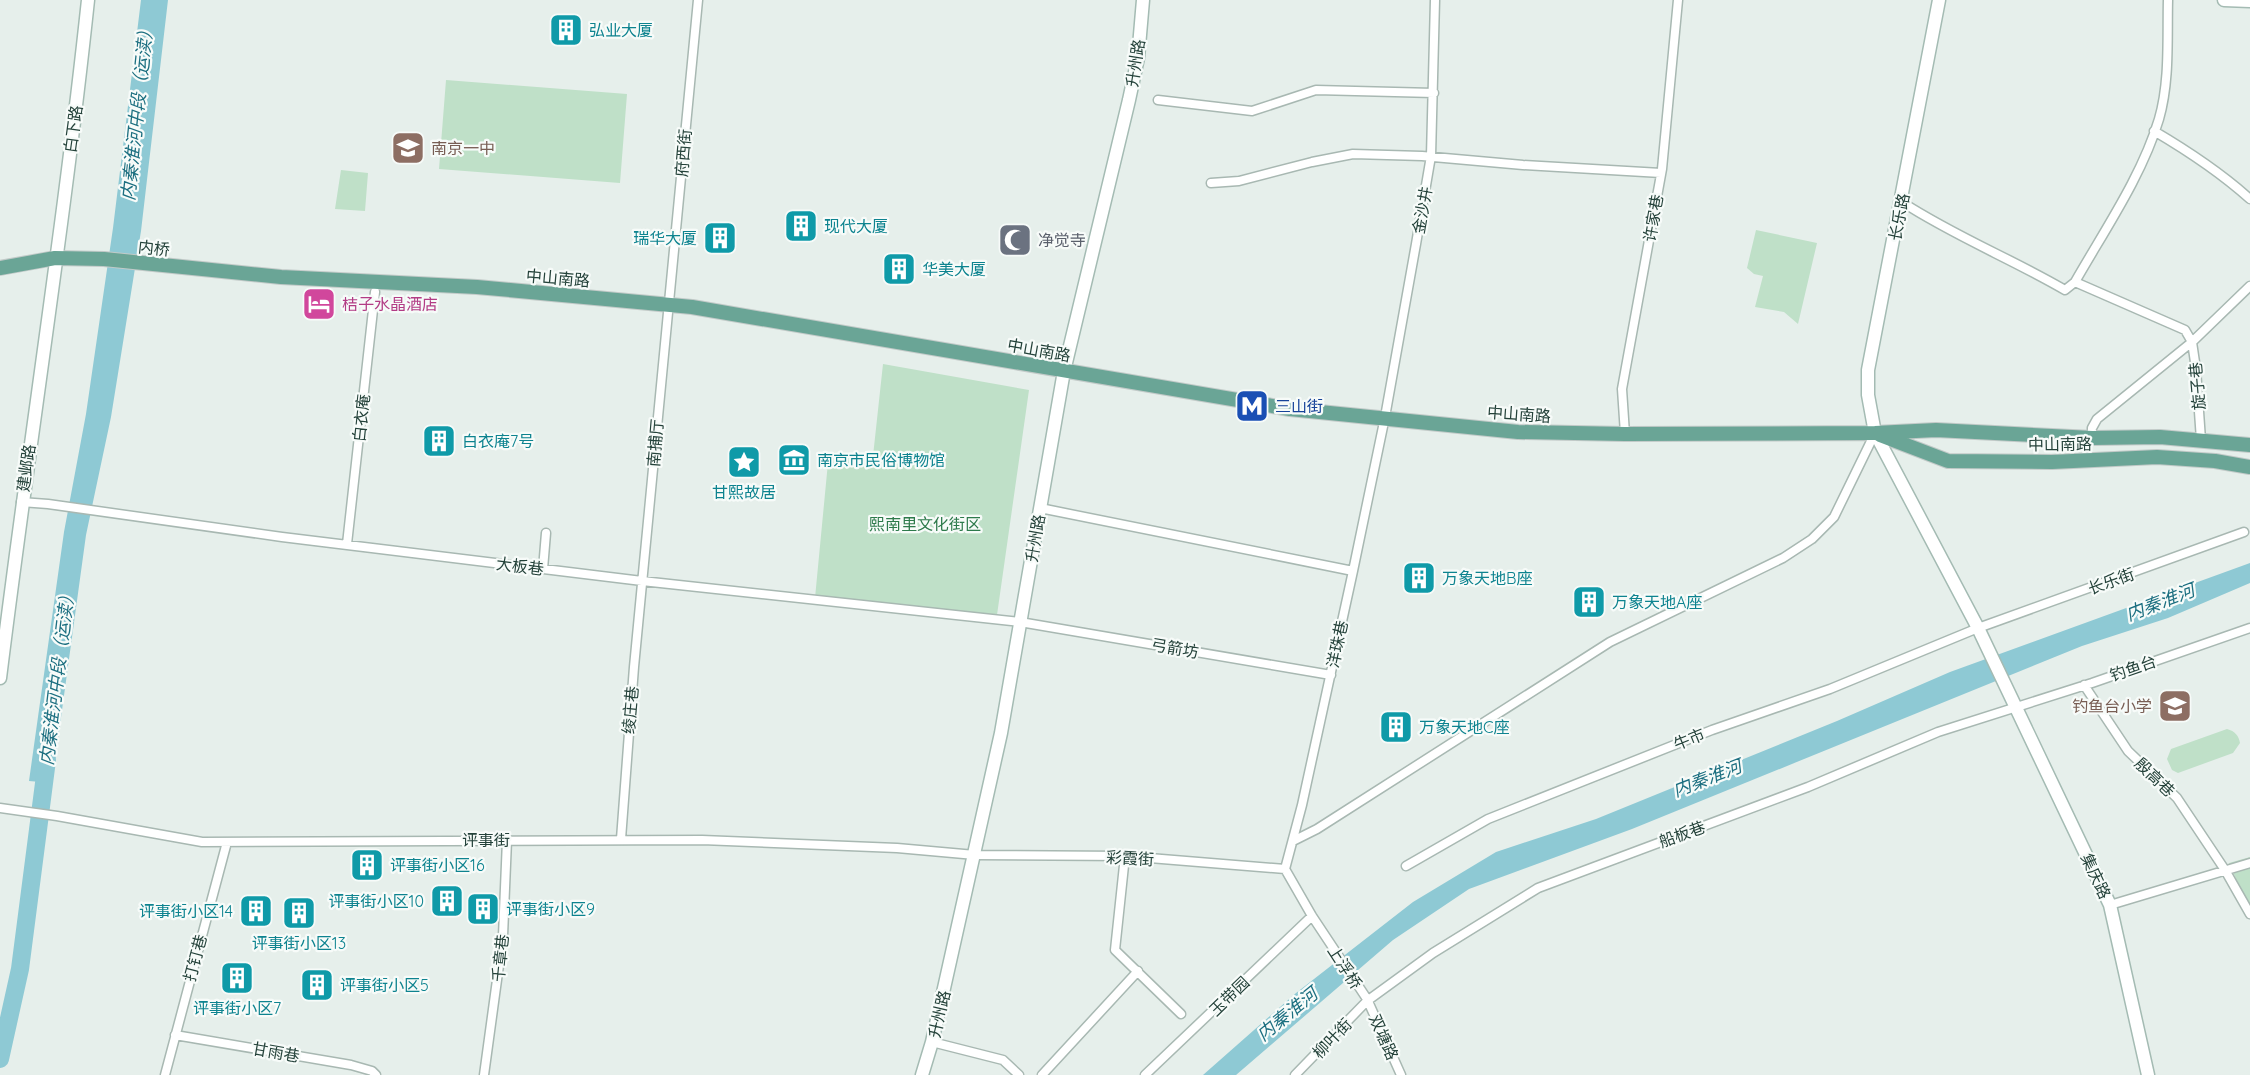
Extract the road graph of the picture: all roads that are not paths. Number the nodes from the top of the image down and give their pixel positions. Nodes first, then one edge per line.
1 (88, 0) edge
2 (698, 0) edge
3 (1143, 0) edge
4 (1435, 0) edge
5 (1678, 0) edge
6 (1939, 0) edge
7 (2168, 0) edge
8 (2224, 0) edge
9 (2250, 1) edge
10 (1434, 93) junction
11 (1158, 100) dead end
12 (2154, 131) junction
13 (1431, 156) junction
14 (1661, 173) junction
15 (1211, 183) dead end
16 (2250, 199) edge
17 (1902, 202) junction
18 (55, 258) junction
19 (0, 268) edge
20 (200, 269) joint
21 (2075, 282) junction
22 (2250, 286) edge
23 (375, 292) dead end
24 (668, 305) junction
25 (2192, 342) junction
26 (1064, 371) junction
27 (1385, 417) junction
28 (1875, 433) junction
29 (1625, 434) junction
30 (2092, 438) junction
31 (2201, 440) junction
32 (2250, 445) edge
33 (2250, 467) edge
34 (21, 502) junction
35 (1040, 508) junction
36 (2244, 532) dead end
37 (546, 533) dead end
38 (347, 544) junction
39 (543, 569) junction
40 (1353, 571) junction
41 (642, 582) junction
42 (1020, 622) junction
43 (1978, 628) junction
44 (2250, 628) edge
45 (1331, 675) junction
46 (0, 678) edge
47 (2084, 685) junction
48 (2015, 706) junction
49 (0, 808) edge
50 (621, 839) junction
51 (507, 840) junction
52 (1293, 841) junction
53 (227, 842) junction
54 (975, 855) junction
55 (1125, 856) junction
56 (2250, 863) edge
57 (1406, 866) dead end
58 (1285, 869) junction
59 (2226, 870) junction
60 (2110, 905) junction
61 (2250, 914) edge
62 (1312, 916) junction
63 (1138, 971) junction
64 (1367, 1000) junction
65 (1181, 1014) dead end
66 (175, 1035) junction
67 (933, 1042) junction
68 (165, 1075) edge
69 (376, 1075) edge
70 (484, 1075) edge
71 (922, 1075) edge
72 (1019, 1075) edge
73 (1042, 1075) edge
74 (1145, 1075) edge
75 (1295, 1075) edge
76 (1401, 1075) edge
77 (2148, 1075) edge

1 - 18 main road, 白下路
2 - 24 street, 府西街
3 - 26 main road, 升州路
4 - 10 street, 金沙井
5 - 14 street, 许家巷
6 - 17 main road, 长乐路
7 - 12 street
8 - 9 main road
10 - 11 street
10 - 13 street, 金沙井
12 - 16 street
12 - 21 street
13 - 14 street
13 - 15 street
13 - 27 street, 金沙井
14 - 29 street, 许家巷
17 - 21 street
17 - 28 main road, 长乐路
18 - 19 main road
18 - 20 main road, 内桥
18 - 34 main road, 建邺路
20 - 24 main road, 中山南路
21 - 25 street
22 - 25 street, 旋子巷
23 - 38 street, 白衣庵
24 - 26 main road, 中山南路
24 - 41 street, 南捕厅
25 - 30 street
25 - 31 street, 旋子巷
26 - 27 main road, 中山南路
26 - 35 main road, 升州路
27 - 29 main road, 中山南路
27 - 40 street, 洋珠巷
28 - 29 main road, 中山南路
28 - 30 main road, 中山南路
28 - 33 main road, 中山南路
28 - 43 main road
28 - 52 street
30 - 31 main road, 中山南路
31 - 32 main road, 中山南路
34 - 38 street, 大板巷
34 - 46 main road, 建邺路
35 - 40 street
35 - 42 main road, 升州路
36 - 43 street, 长乐街
37 - 39 street
38 - 39 street, 大板巷
39 - 41 street, 大板巷
40 - 45 street, 洋珠巷
41 - 42 street, 大板巷
41 - 50 street, 绫庄巷
42 - 45 street, 弓箭坊
42 - 54 main road, 升州路
43 - 48 main road, 集庆路
43 - 57 street, 牛市
44 - 47 street, 钓鱼台
45 - 52 street, 洋珠巷
47 - 48 street, 钓鱼台
47 - 59 street, 殷高巷
48 - 60 main road, 集庆路
48 - 64 street, 船板巷
49 - 53 street, 评事街
50 - 51 street, 评事街
50 - 54 street, 评事街
51 - 53 street, 评事街
51 - 70 street, 千章巷
52 - 58 street, 洋珠巷
53 - 66 street, 打钉巷
54 - 55 street, 彩霞街
54 - 67 main road, 升州路
55 - 58 street, 彩霞街
55 - 63 street
56 - 59 street
58 - 62 street
59 - 60 street
59 - 61 street, 殷高巷
60 - 77 main road, 集庆路
62 - 64 street, 上浮桥
62 - 74 street, 玉带园
63 - 65 street
63 - 73 street
64 - 75 street, 柳叶街
64 - 76 street, 双塘路
66 - 68 street, 打钉巷
66 - 69 street, 甘雨巷
67 - 71 main road, 升州路
67 - 72 street

